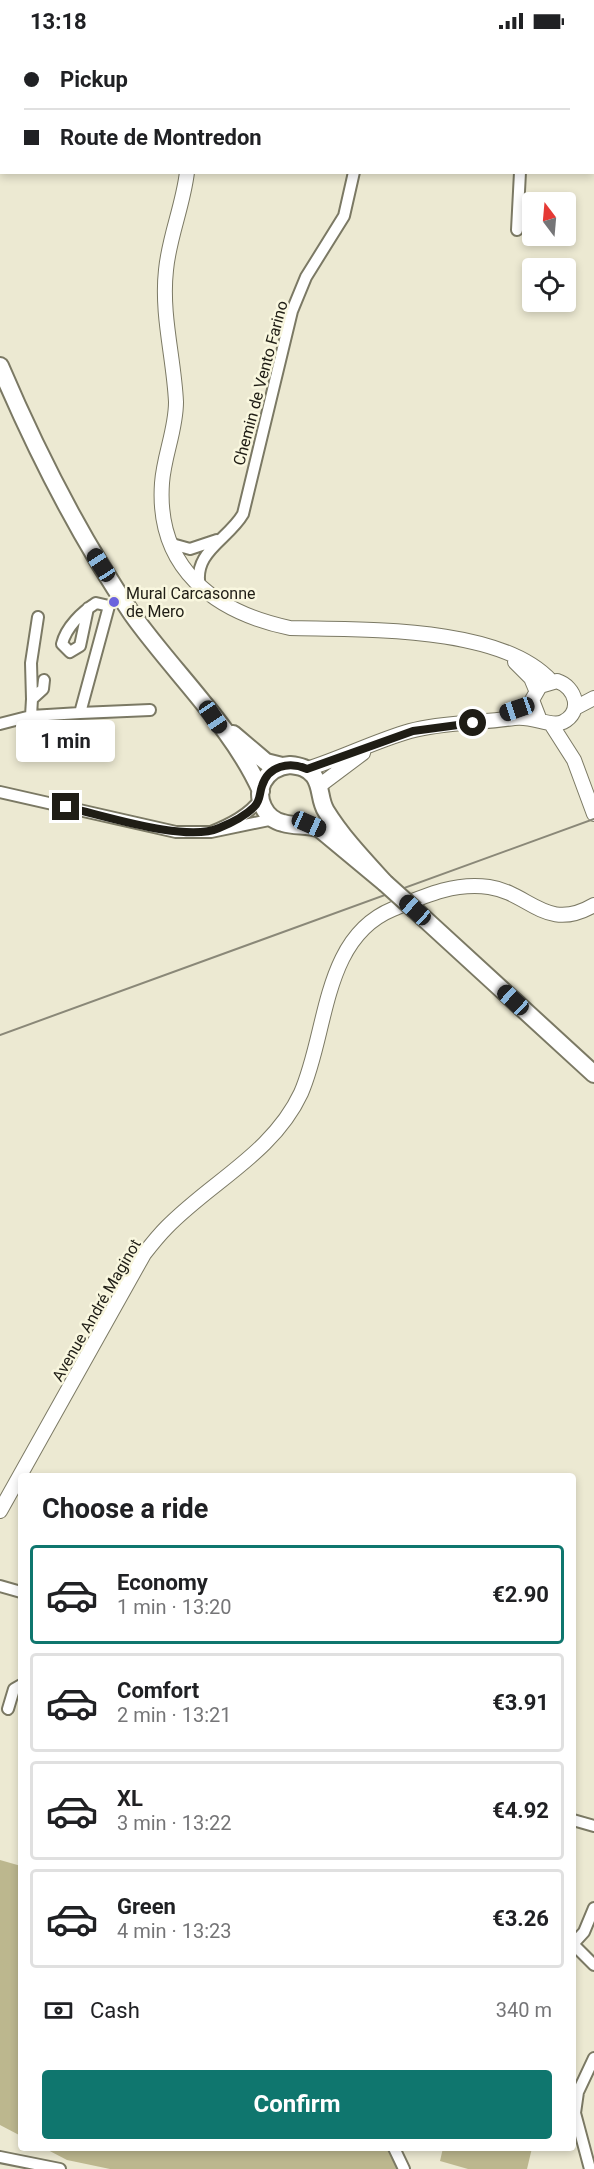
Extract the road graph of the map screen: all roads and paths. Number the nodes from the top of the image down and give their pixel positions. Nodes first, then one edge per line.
1 (187, 174) edge
2 (354, 174) edge
3 (520, 174) edge
4 (517, 230) dead end
5 (0, 366) edge
6 (226, 536) junction
7 (172, 544) junction
8 (190, 549) junction
9 (202, 559) junction
10 (182, 564) junction
11 (200, 587) junction
12 (88, 608) dead end
13 (38, 617) dead end
14 (507, 654) junction
15 (44, 680) dead end
16 (552, 681) junction
17 (594, 690) edge
18 (572, 691) junction
19 (534, 695) junction
20 (594, 698) edge
21 (32, 699) junction
22 (150, 710) dead end
23 (80, 713) junction
24 (572, 713) junction
25 (31, 717) junction
26 (213, 717) junction
27 (491, 720) junction
28 (545, 721) junction
29 (0, 724) edge
30 (377, 743) junction
31 (574, 760) junction
32 (282, 766) junction
33 (307, 769) junction
34 (0, 792) edge
35 (320, 792) junction
36 (261, 794) junction
37 (592, 808) edge
38 (274, 819) junction
39 (299, 823) junction
40 (211, 832) junction
41 (385, 883) junction
42 (594, 905) edge
43 (594, 1074) edge
44 (21, 1473) edge
45 (18, 1479) edge
46 (0, 1511) edge
47 (0, 1586) edge
48 (18, 1591) edge
49 (18, 1687) edge
50 (8, 1709) dead end
51 (576, 1821) edge
52 (594, 1826) edge
53 (594, 1908) edge
54 (576, 1941) edge
55 (576, 1947) edge
56 (594, 1965) edge
57 (594, 2058) edge
58 (591, 2071) edge
59 (576, 2102) edge
60 (576, 2120) edge
61 (395, 2151) edge
62 (6, 2162) edge
63 (46, 2168) edge
64 (60, 2169) edge
65 (404, 2169) edge
66 (590, 2169) edge

1 - 7 street
2 - 6 street, Chemin de Vento Farino
3 - 4 street
5 - 26 main road
6 - 8 street
6 - 9 street, Chemin de Vento Farino
7 - 8 street
7 - 10 street
8 - 10 street
9 - 10 street, Chemin de Vento Farino
9 - 11 street
10 - 11 street
11 - 14 street
12 - 23 street
13 - 21 street
14 - 16 street
14 - 19 street
15 - 21 street
16 - 18 street
16 - 19 street
17 - 18 street
18 - 24 street
19 - 27 street
19 - 28 street
20 - 24 street
21 - 25 street
22 - 23 street
23 - 25 street
24 - 28 street
24 - 31 street
25 - 29 street
26 - 32 main road
26 - 36 main road
27 - 28 street
27 - 30 street
28 - 31 street
30 - 33 street
30 - 35 street
31 - 37 street
32 - 33 main road
32 - 36 main road
33 - 35 main road
34 - 40 street
35 - 39 main road
35 - 41 main road
36 - 38 main road
36 - 40 street
38 - 39 main road
38 - 40 street
39 - 41 main road
41 - 43 main road, bridge
42 - 44 street, Avenue André Maginot
45 - 46 street, Avenue André Maginot
47 - 48 street
49 - 50 street
51 - 52 street
53 - 54 street
55 - 56 street
57 - 58 street
58 - 59 street
60 - 66 street
61 - 65 street
62 - 63 street
63 - 64 street

